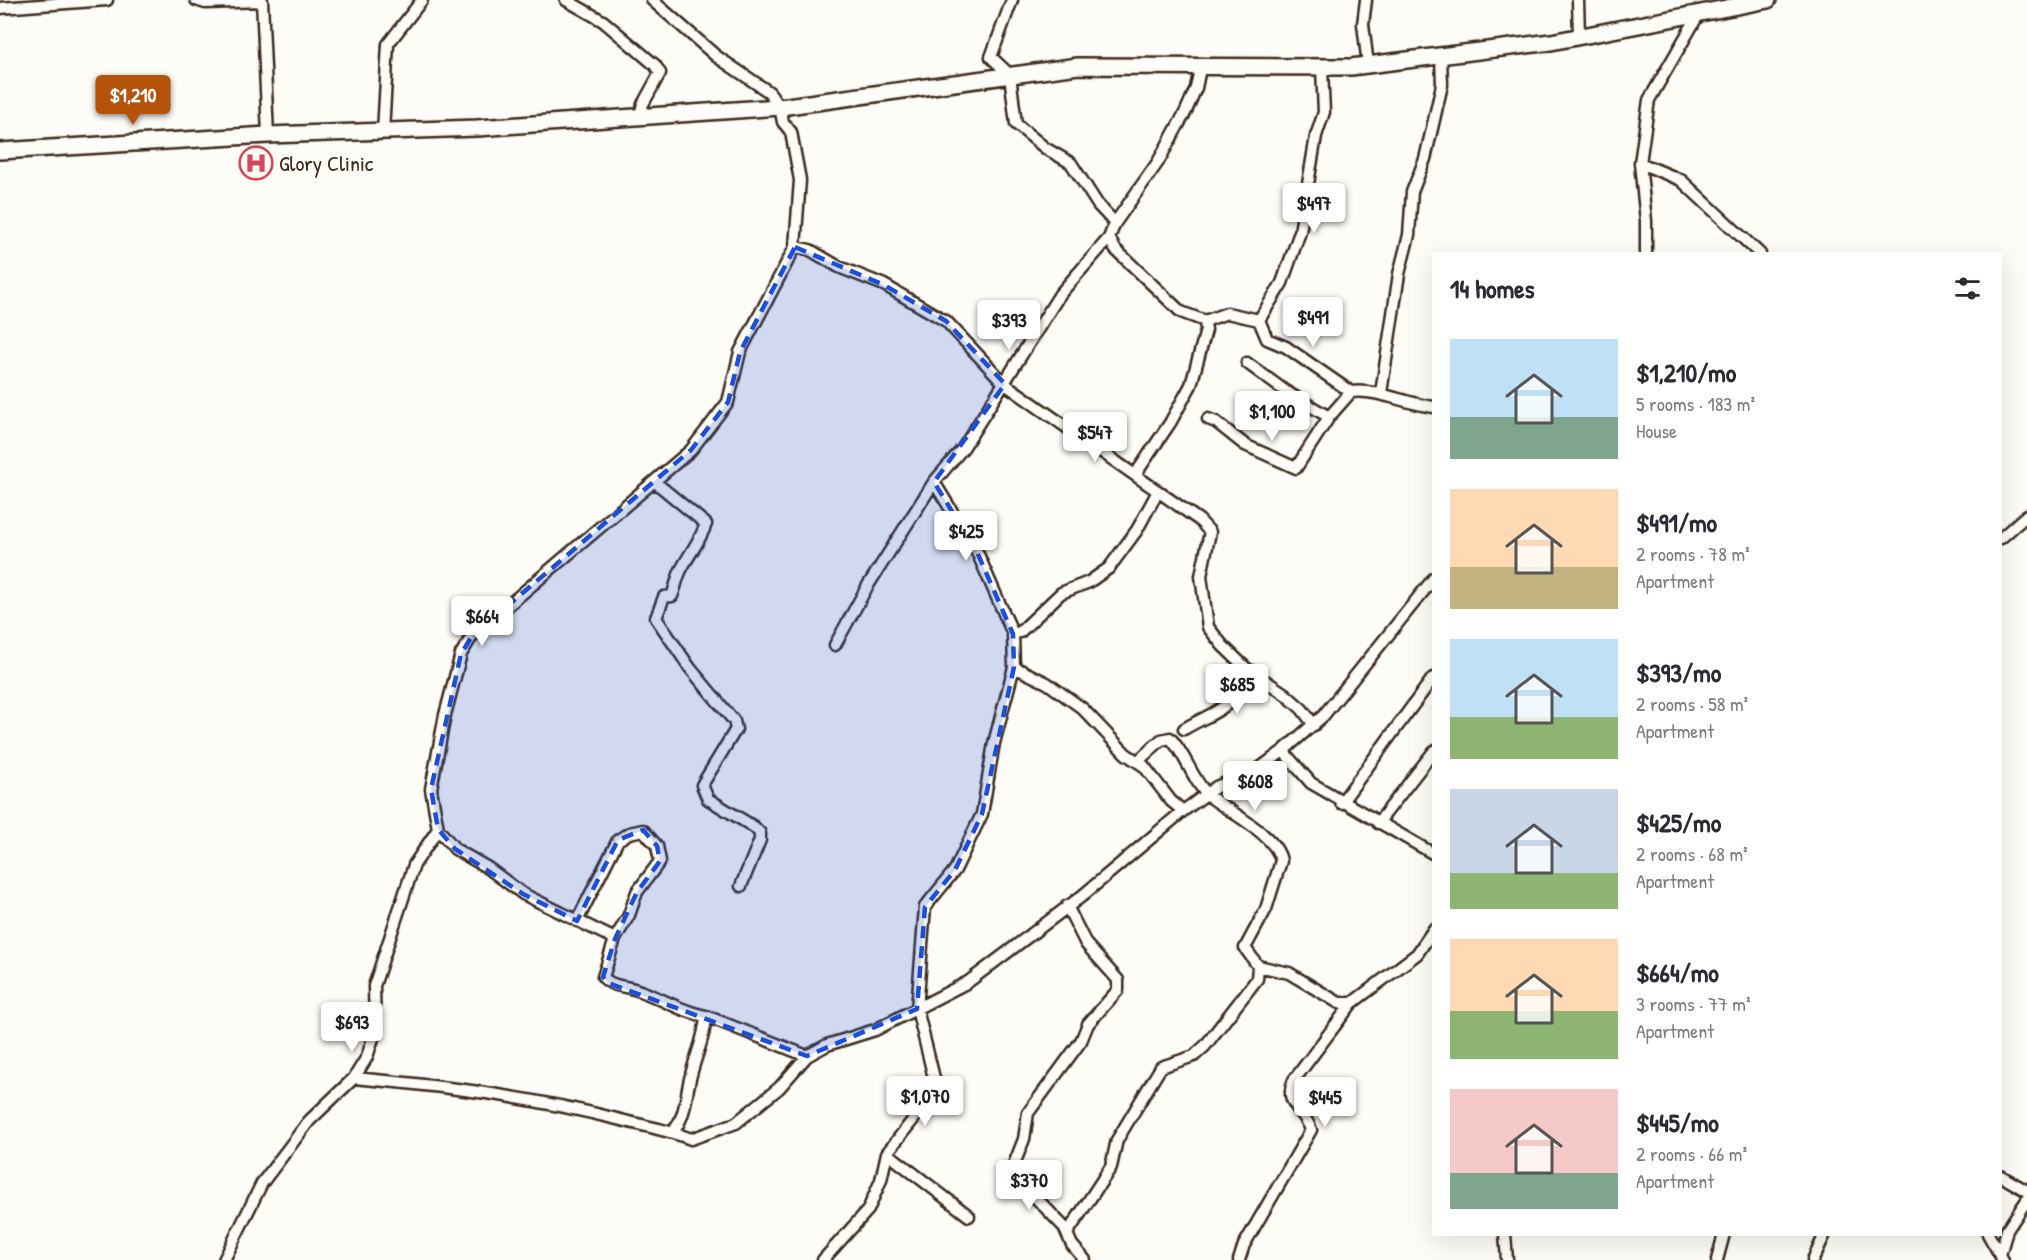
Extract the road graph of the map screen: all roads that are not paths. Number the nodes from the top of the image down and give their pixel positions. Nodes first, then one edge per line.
1 (107, 0) edge
2 (196, 0) edge
3 (422, 0) edge
4 (566, 0) edge
5 (652, 0) edge
6 (1012, 0) edge
7 (1366, 0) edge
8 (1578, 0) edge
9 (1768, 0) edge
10 (262, 1) edge
11 (1724, 4) edge
12 (0, 8) edge
13 (1700, 12) junction
14 (1579, 36) junction
15 (1441, 56) junction
16 (991, 57) junction
17 (1201, 64) junction
18 (1368, 65) junction
19 (1322, 69) junction
20 (1010, 75) junction
21 (993, 77) junction
22 (780, 107) junction
23 (640, 115) junction
24 (383, 132) junction
25 (268, 135) junction
26 (0, 150) edge
27 (1640, 163) junction
28 (1115, 223) junction
29 (1109, 238) junction
30 (795, 247) junction
31 (1646, 252) edge
32 (1758, 252) edge
33 (1259, 320) junction
34 (1205, 321) junction
35 (1247, 363) dead end
36 (1005, 384) junction
37 (1351, 392) junction
38 (1381, 393) junction
39 (1432, 407) edge
40 (1329, 417) junction
41 (1208, 419) dead end
42 (1135, 475) junction
43 (655, 482) junction
44 (934, 482) junction
45 (1158, 491) junction
46 (2027, 515) edge
47 (2002, 537) edge
48 (1432, 580) edge
49 (1013, 634) junction
50 (835, 645) dead end
51 (1014, 667) junction
52 (1246, 668) junction
53 (1432, 679) edge
54 (1314, 725) junction
55 (1184, 729) dead end
56 (1283, 751) junction
57 (1432, 754) edge
58 (1138, 761) junction
59 (1206, 794) junction
60 (1341, 803) junction
61 (1183, 811) junction
62 (1377, 823) junction
63 (438, 829) junction
64 (1432, 853) edge
65 (741, 886) dead end
66 (1067, 906) junction
67 (577, 921) junction
68 (1432, 932) edge
69 (615, 939) junction
70 (1258, 966) junction
71 (1352, 1004) junction
72 (917, 1009) junction
73 (706, 1016) junction
74 (807, 1056) junction
75 (354, 1078) junction
76 (674, 1132) junction
77 (887, 1153) junction
78 (2002, 1177) edge
79 (2027, 1191) edge
80 (2027, 1200) edge
81 (969, 1216) dead end
82 (1068, 1232) junction
83 (1505, 1236) edge
84 (1723, 1236) edge
85 (1824, 1236) edge
86 (1989, 1236) edge
87 (2001, 1257) edge
88 (224, 1260) edge
89 (823, 1260) edge
90 (1085, 1260) edge
91 (1239, 1260) edge
92 (1507, 1260) edge
93 (1717, 1260) edge
94 (1813, 1260) edge

1 - 12 street
2 - 10 street
3 - 24 street
4 - 23 street
5 - 22 street
6 - 16 street
7 - 18 street
8 - 14 street
9 - 11 main road
10 - 25 street
11 - 13 main road
13 - 14 main road
13 - 27 street
14 - 15 main road
15 - 18 main road
15 - 38 street
16 - 20 street
16 - 21 street
17 - 19 main road
17 - 20 main road
17 - 28 street
18 - 19 main road
19 - 33 street
20 - 21 main road
20 - 28 street
21 - 22 main road
22 - 23 main road
22 - 30 street
23 - 24 main road
24 - 25 main road
25 - 26 main road
27 - 31 street
27 - 32 street
28 - 29 street
29 - 34 street
29 - 36 street
30 - 36 street
30 - 43 street
33 - 34 street
33 - 37 street
34 - 42 street
35 - 40 street
36 - 42 street
36 - 44 street
37 - 38 street
37 - 40 street
38 - 39 street
40 - 41 street
42 - 45 street
43 - 63 street
43 - 65 street
44 - 49 street
44 - 50 street
45 - 49 street
45 - 52 street
46 - 47 street
48 - 54 street
49 - 51 street
51 - 58 street
51 - 72 street
52 - 54 street
52 - 55 street
53 - 60 street
54 - 56 street
56 - 59 street
56 - 60 street
57 - 62 street
58 - 59 street
58 - 61 street
59 - 61 street
59 - 70 street
60 - 62 street
61 - 66 street
62 - 64 street
63 - 67 street
63 - 75 street
66 - 72 street
66 - 82 street
67 - 69 street
67 - 69 street
68 - 71 street
69 - 73 street
70 - 71 street
70 - 82 street
71 - 91 street
72 - 74 street
72 - 77 street
73 - 74 street
73 - 76 street
74 - 76 street
75 - 76 street
75 - 88 street
77 - 81 street
77 - 89 street
78 - 79 street
80 - 87 street
82 - 90 street
83 - 92 street
84 - 93 street
85 - 94 street
86 - 87 street

